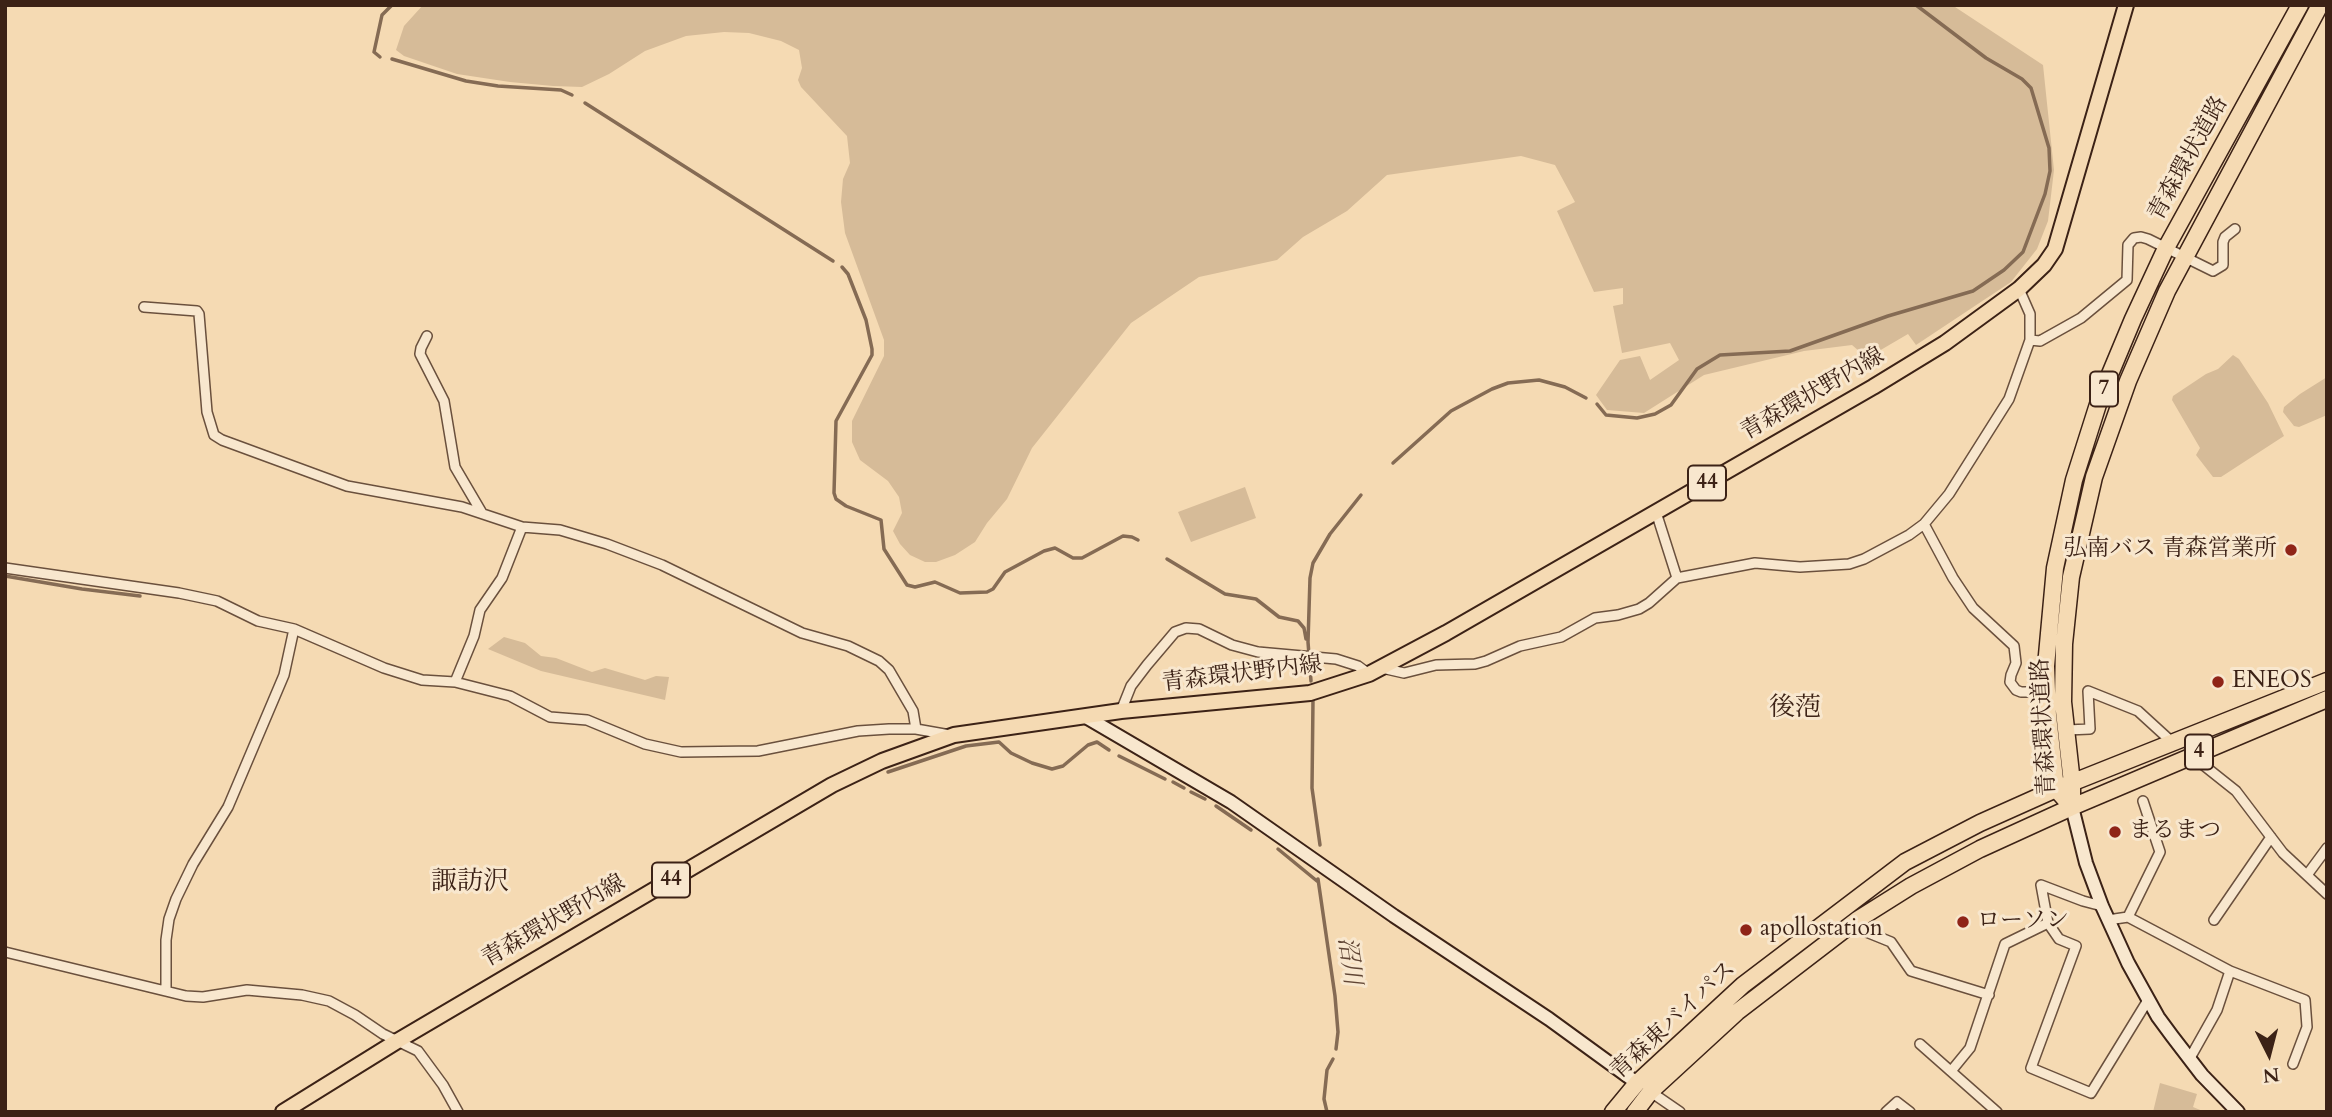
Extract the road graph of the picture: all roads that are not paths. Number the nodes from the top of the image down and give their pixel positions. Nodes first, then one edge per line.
1 (2126, 5) edge
2 (2300, 5) edge
3 (2320, 5) edge
4 (2235, 229) dead end
5 (2166, 248) junction
6 (2184, 257) junction
7 (2019, 289) junction
8 (144, 307) dead end
9 (427, 336) dead end
10 (2030, 341) junction
11 (1656, 512) junction
12 (482, 513) junction
13 (1924, 524) junction
14 (522, 527) junction
15 (5, 568) edge
16 (1677, 578) junction
17 (294, 629) junction
18 (1375, 671) junction
19 (2327, 681) edge
20 (455, 682) junction
21 (2046, 692) junction
22 (2327, 699) edge
23 (1121, 711) junction
24 (1086, 717) junction
25 (916, 729) junction
26 (2067, 730) junction
27 (954, 735) junction
28 (2173, 743) junction
29 (2191, 755) junction
30 (2072, 783) junction
31 (2056, 789) junction
32 (2143, 801) dead end
33 (2072, 807) junction
34 (2271, 837) junction
35 (2327, 848) edge
36 (2307, 876) junction
37 (2327, 894) edge
38 (2102, 906) junction
39 (2128, 916) junction
40 (2108, 920) junction
41 (2214, 920) dead end
42 (2048, 923) junction
43 (1849, 925) junction
44 (5, 952) edge
45 (2230, 971) junction
46 (166, 989) junction
47 (1989, 995) junction
48 (2148, 1000) junction
49 (399, 1040) junction
50 (1920, 1044) dead end
51 (2190, 1058) junction
52 (2293, 1064) dead end
53 (1952, 1070) junction
54 (1644, 1087) junction
55 (283, 1112) edge
56 (458, 1112) edge
57 (1613, 1112) edge
58 (1635, 1112) edge
59 (1680, 1112) edge
60 (1886, 1112) edge
61 (1910, 1112) edge
62 (1997, 1112) edge
63 (2238, 1112) edge

1 - 7 main road, 青森環状野内線 / 44
2 - 5 highway, 青森環状道路 / 7
3 - 6 highway, 青森環状道路 / 7
4 - 6 street
5 - 6 street
5 - 10 street
5 - 21 highway, 青森環状道路 / 7
6 - 26 highway, 青森環状道路 / 7
7 - 10 street
7 - 11 main road, 青森環状野内線 / 44
8 - 12 street
9 - 12 street
10 - 13 street
11 - 16 street
11 - 18 main road, 青森環状野内線 / 44
12 - 14 street
13 - 16 street
13 - 21 street
14 - 20 street
14 - 25 street
15 - 17 street
16 - 18 street
17 - 20 street
17 - 46 street
18 - 23 main road, 青森環状野内線 / 44
18 - 23 street
19 - 28 highway, 青森東バイパス / 4
20 - 25 street
21 - 31 highway, 青森環状道路 / 7
22 - 29 highway, 青森東バイパス / 4
23 - 24 main road, 青森環状野内線 / 44
24 - 27 main road, 青森環状野内線 / 44
24 - 54 street
25 - 27 street
26 - 28 street
26 - 30 highway, 青森環状道路 / 7
27 - 49 main road, 青森環状野内線 / 44
28 - 30 highway, 青森東バイパス / 4
29 - 33 highway, 青森東バイパス / 4
29 - 34 street
30 - 31 highway, 青森東バイパス / 4
30 - 33 highway, 青森環状道路 / 7
31 - 33 highway, 青森環状道路
31 - 54 highway, 青森東バイパス / 4
32 - 39 street
33 - 38 street
33 - 43 highway, 青森東バイパス / 4
34 - 36 street
34 - 41 street
35 - 36 street
36 - 37 street
38 - 40 street
38 - 42 street
39 - 40 street
39 - 45 street
40 - 48 street
42 - 47 street
42 - 48 street
43 - 47 street
43 - 54 highway, 青森東バイパス / 4
44 - 46 street
45 - 51 street
45 - 52 street
46 - 49 street
47 - 53 street
48 - 51 street
49 - 55 main road, 青森環状野内線 / 44
49 - 56 street
50 - 53 street
51 - 63 street
53 - 62 street
54 - 57 highway, 青森東バイパス / 4
54 - 58 highway, 青森東バイパス / 4
54 - 59 street
60 - 61 street

